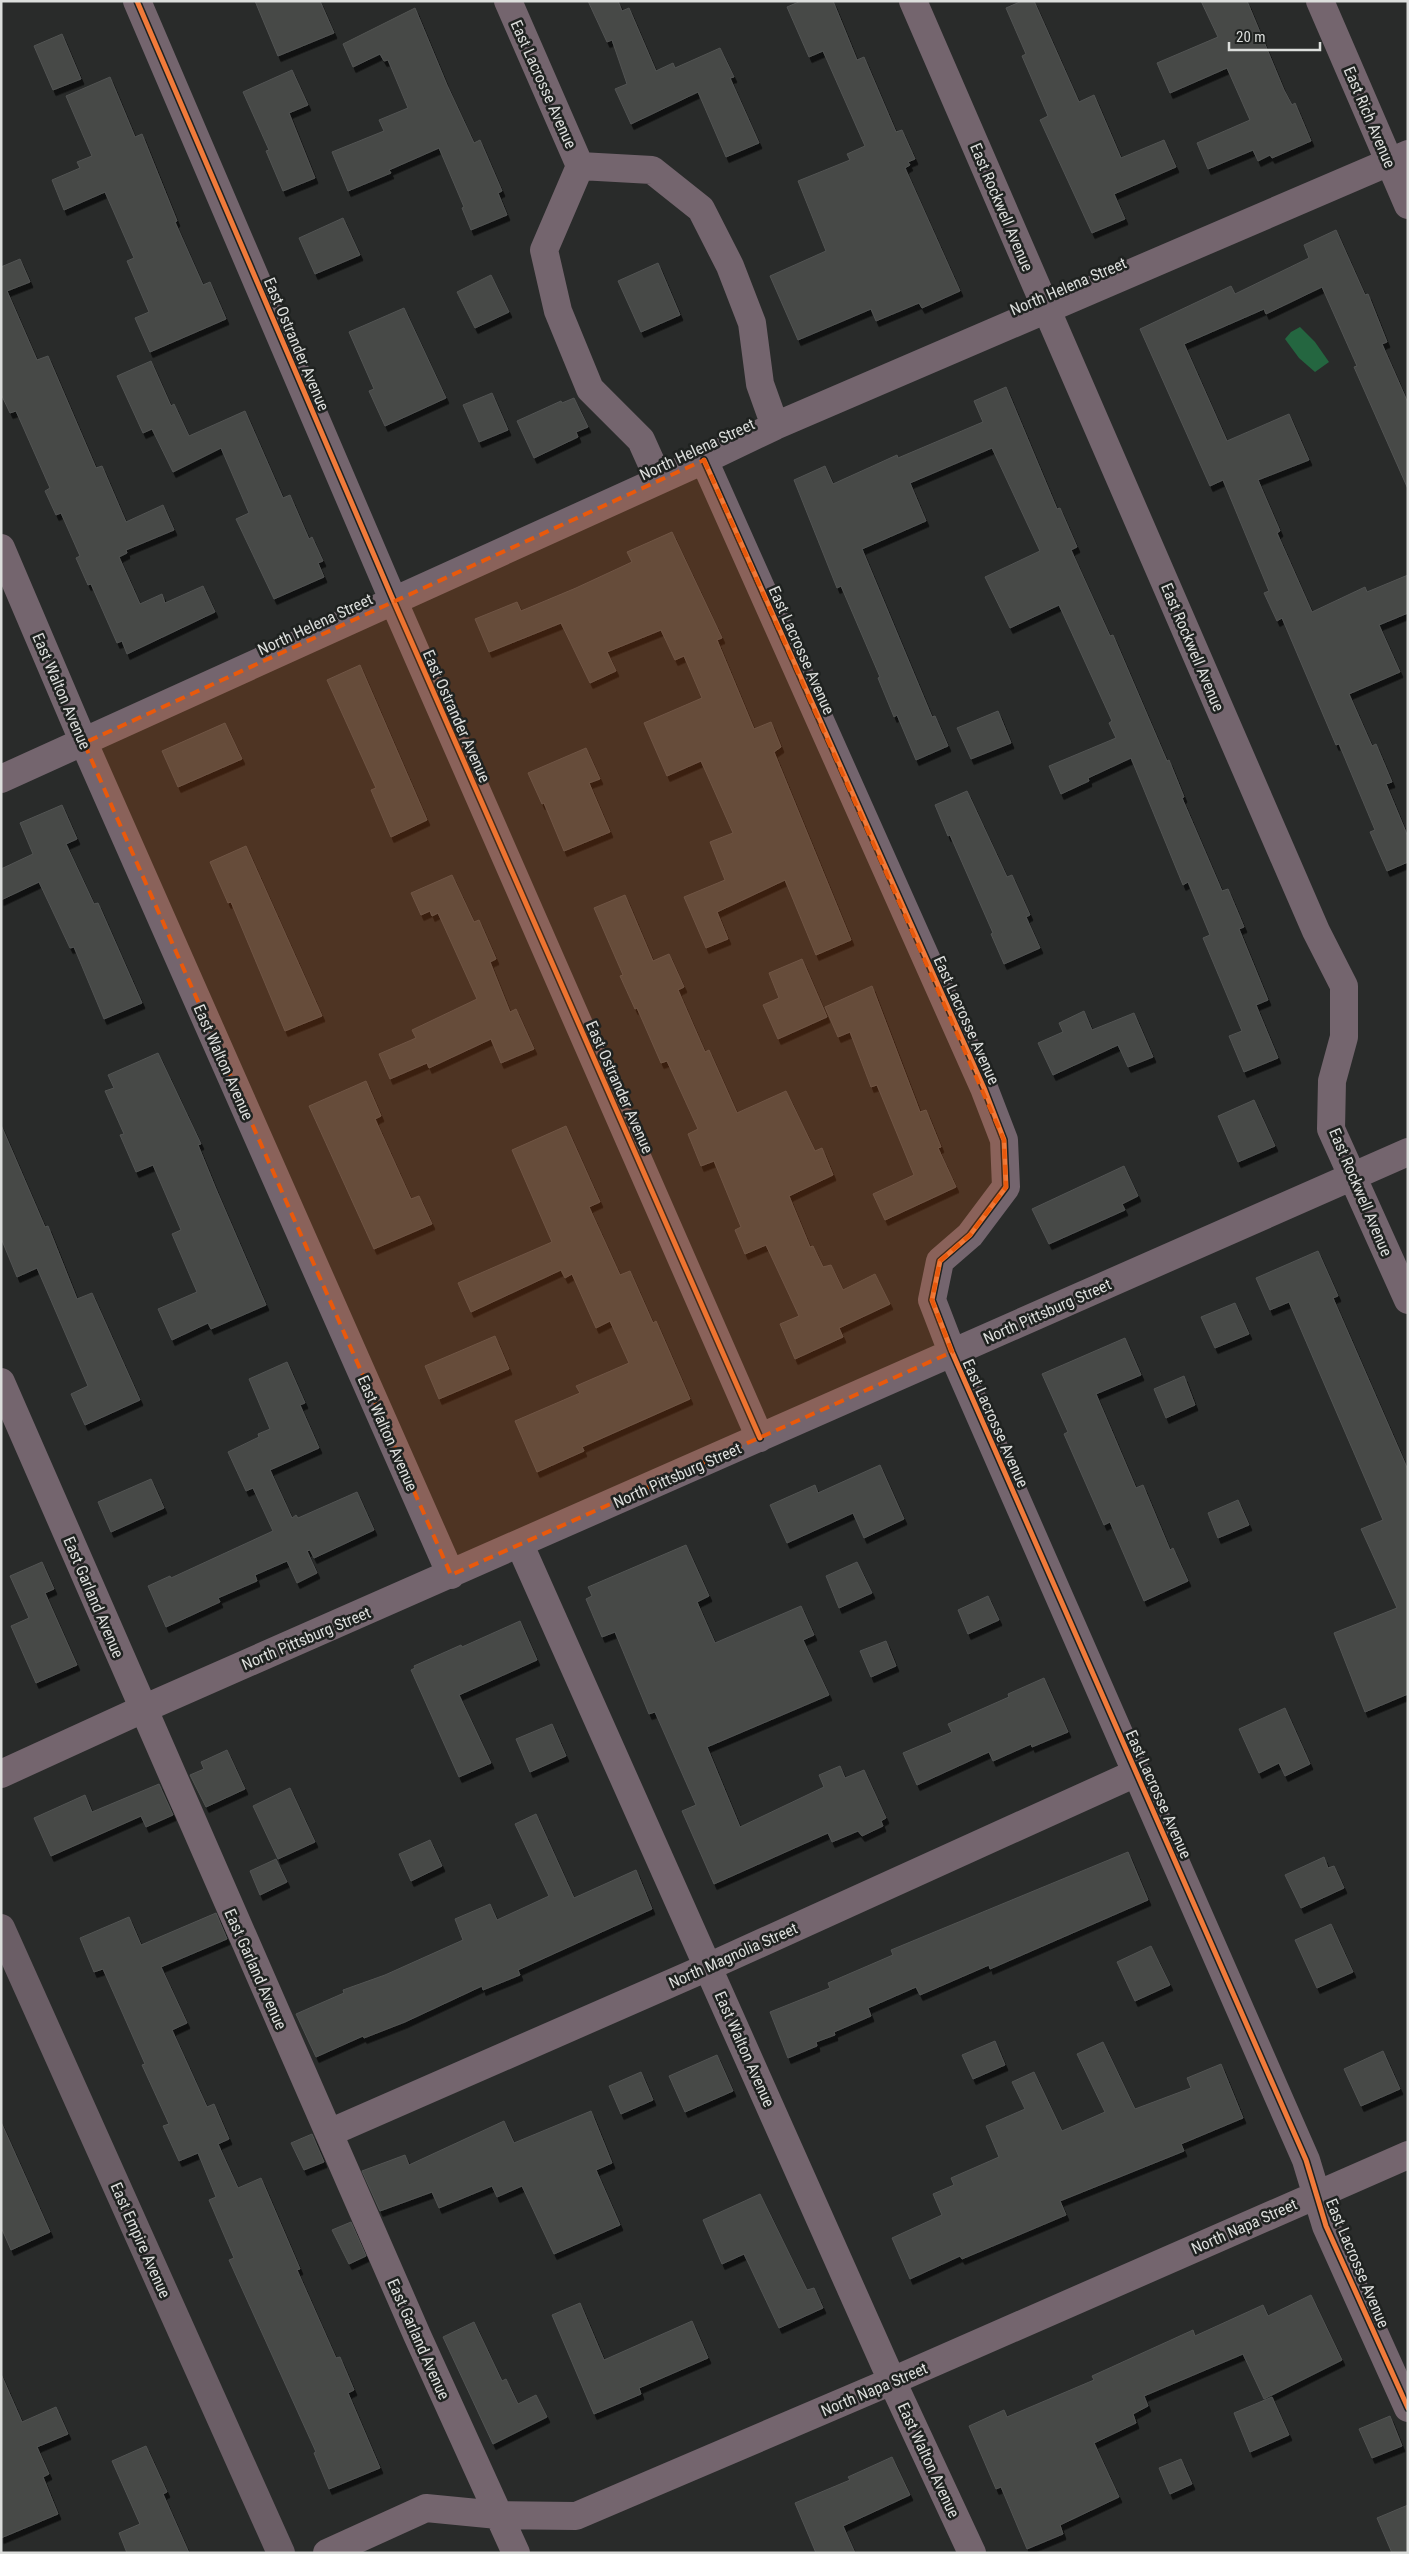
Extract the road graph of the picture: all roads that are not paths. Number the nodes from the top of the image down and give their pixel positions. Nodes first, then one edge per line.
1 (137, 1) edge
2 (508, 1) edge
3 (913, 1) edge
4 (1320, 1) edge
5 (1398, 158) edge
6 (580, 166) junction
7 (1408, 205) edge
8 (1046, 308) junction
9 (775, 426) junction
10 (704, 460) junction
11 (659, 480) junction
12 (1, 548) edge
13 (394, 602) junction
14 (84, 743) junction
15 (1, 779) edge
16 (1408, 1152) edge
17 (1353, 1177) junction
18 (1408, 1300) edge
19 (952, 1352) junction
20 (1, 1382) edge
21 (760, 1438) junction
22 (520, 1545) junction
23 (451, 1576) junction
24 (143, 1709) junction
25 (1, 1774) edge
26 (1136, 1774) junction
27 (1, 1928) edge
28 (708, 1967) junction
29 (329, 2133) junction
30 (1408, 2155) edge
31 (1316, 2195) junction
32 (892, 2381) junction
33 (1408, 2408) edge
34 (498, 2515) junction
35 (281, 2553) edge
36 (327, 2553) edge
37 (516, 2553) edge
38 (972, 2553) edge

1 - 13 street, East Ostrander Avenue
2 - 6 street, East Lacrosse Avenue
3 - 8 street, East Rockwell Avenue
4 - 5 street, East Rich Avenue
5 - 7 street, East Rich Avenue
5 - 8 street, North Helena Street
6 - 9 street, East Lacrosse Avenue
6 - 11 street, East Lacrosse Avenue
8 - 9 street, North Helena Street
8 - 17 street, East Rockwell Avenue
9 - 10 street, North Helena Street
10 - 11 street, North Helena Street
10 - 19 street, East Lacrosse Avenue
11 - 13 street, North Helena Street
12 - 14 street, East Walton Avenue
13 - 14 street, North Helena Street
13 - 21 street, East Ostrander Avenue
14 - 15 street, North Helena Street
14 - 23 street, East Walton Avenue
16 - 17 street, North Pittsburg Street
17 - 18 street, East Rockwell Avenue
17 - 19 street, North Pittsburg Street
19 - 21 street, North Pittsburg Street
19 - 26 street, East Lacrosse Avenue
20 - 24 street, East Garland Avenue
21 - 22 street, North Pittsburg Street
22 - 23 street, North Pittsburg Street
22 - 28 street, East Walton Avenue
23 - 24 street, North Pittsburg Street
24 - 25 street, North Pittsburg Street
24 - 29 street, East Garland Avenue
26 - 28 street, North Magnolia Street
26 - 31 street, East Lacrosse Avenue
27 - 35 street, East Empire Avenue
28 - 29 street, North Magnolia Street
28 - 32 street, East Walton Avenue
29 - 34 street, East Garland Avenue
30 - 31 street, North Napa Street
31 - 32 street, North Napa Street
31 - 33 street, East Lacrosse Avenue
32 - 34 street, North Napa Street
32 - 38 street, East Walton Avenue
34 - 36 street, North Napa Street
34 - 37 street, East Garland Avenue

